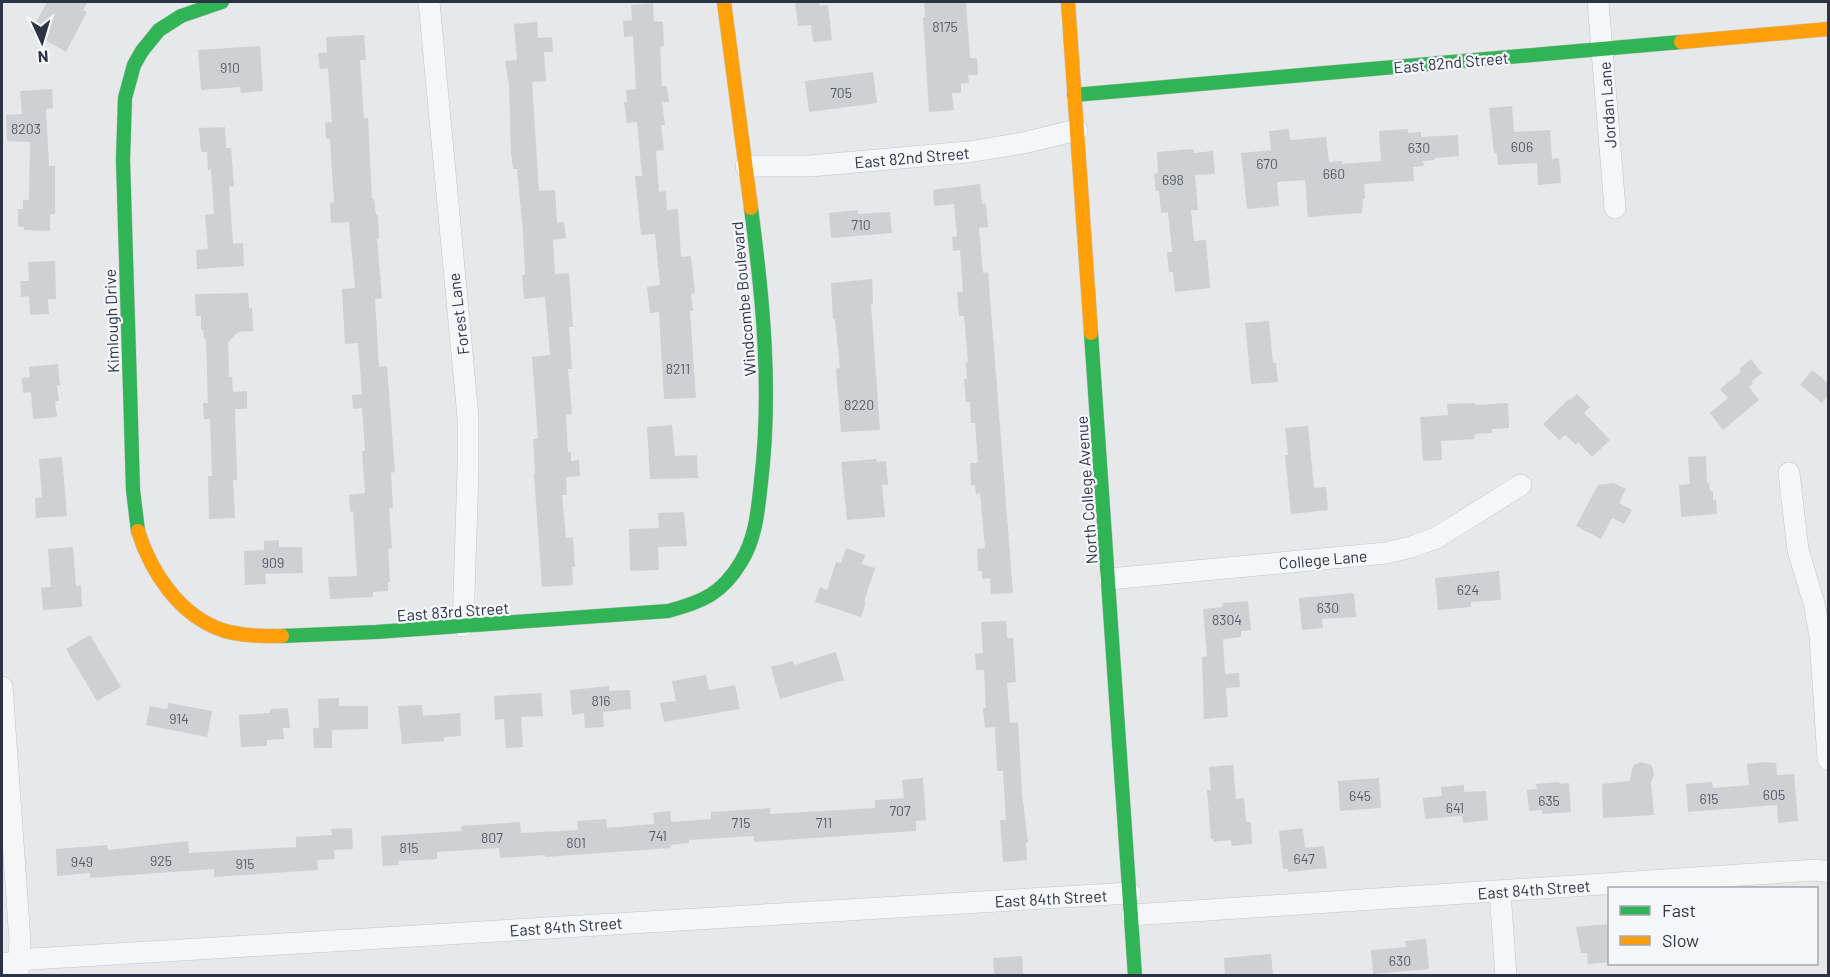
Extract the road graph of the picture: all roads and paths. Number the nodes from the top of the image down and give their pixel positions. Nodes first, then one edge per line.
1 (222, 2) edge
2 (429, 2) edge
3 (724, 2) edge
4 (1068, 2) edge
5 (1598, 2) edge
6 (1828, 29) edge
7 (1602, 48) junction
8 (1074, 95) junction
9 (1077, 130) junction
10 (746, 166) junction
11 (1615, 208) dead end
12 (1789, 472) dead end
13 (1521, 485) dead end
14 (1109, 579) junction
15 (722, 585) joint
16 (185, 606) joint
17 (463, 627) junction
18 (2, 687) edge
19 (1828, 759) edge
20 (1828, 872) edge
21 (1500, 892) junction
22 (1130, 893) junction
23 (1132, 915) junction
24 (13, 967) edge
25 (1136, 975) edge
26 (1506, 975) edge

1 - 16 street, Kimlough Drive
2 - 17 street, Forest Lane
3 - 10 street, Windcombe Boulevard
4 - 8 street, North College Avenue
5 - 7 street, Jordan Lane
6 - 7 street, East 82nd Street
7 - 8 street, East 82nd Street
7 - 11 street, Jordan Lane
8 - 9 street, North College Avenue
9 - 10 street, East 82nd Street
9 - 14 street, North College Avenue
10 - 15 street, Windcombe Boulevard
12 - 19 street
13 - 14 street, College Lane
14 - 22 street, North College Avenue
15 - 17 street, East 83rd Street
16 - 17 street, East 83rd Street
18 - 24 street
20 - 21 street, East 84th Street
21 - 23 street, East 84th Street
21 - 26 street
22 - 23 street, North College Avenue
22 - 24 street, East 84th Street
23 - 25 street, North College Avenue

